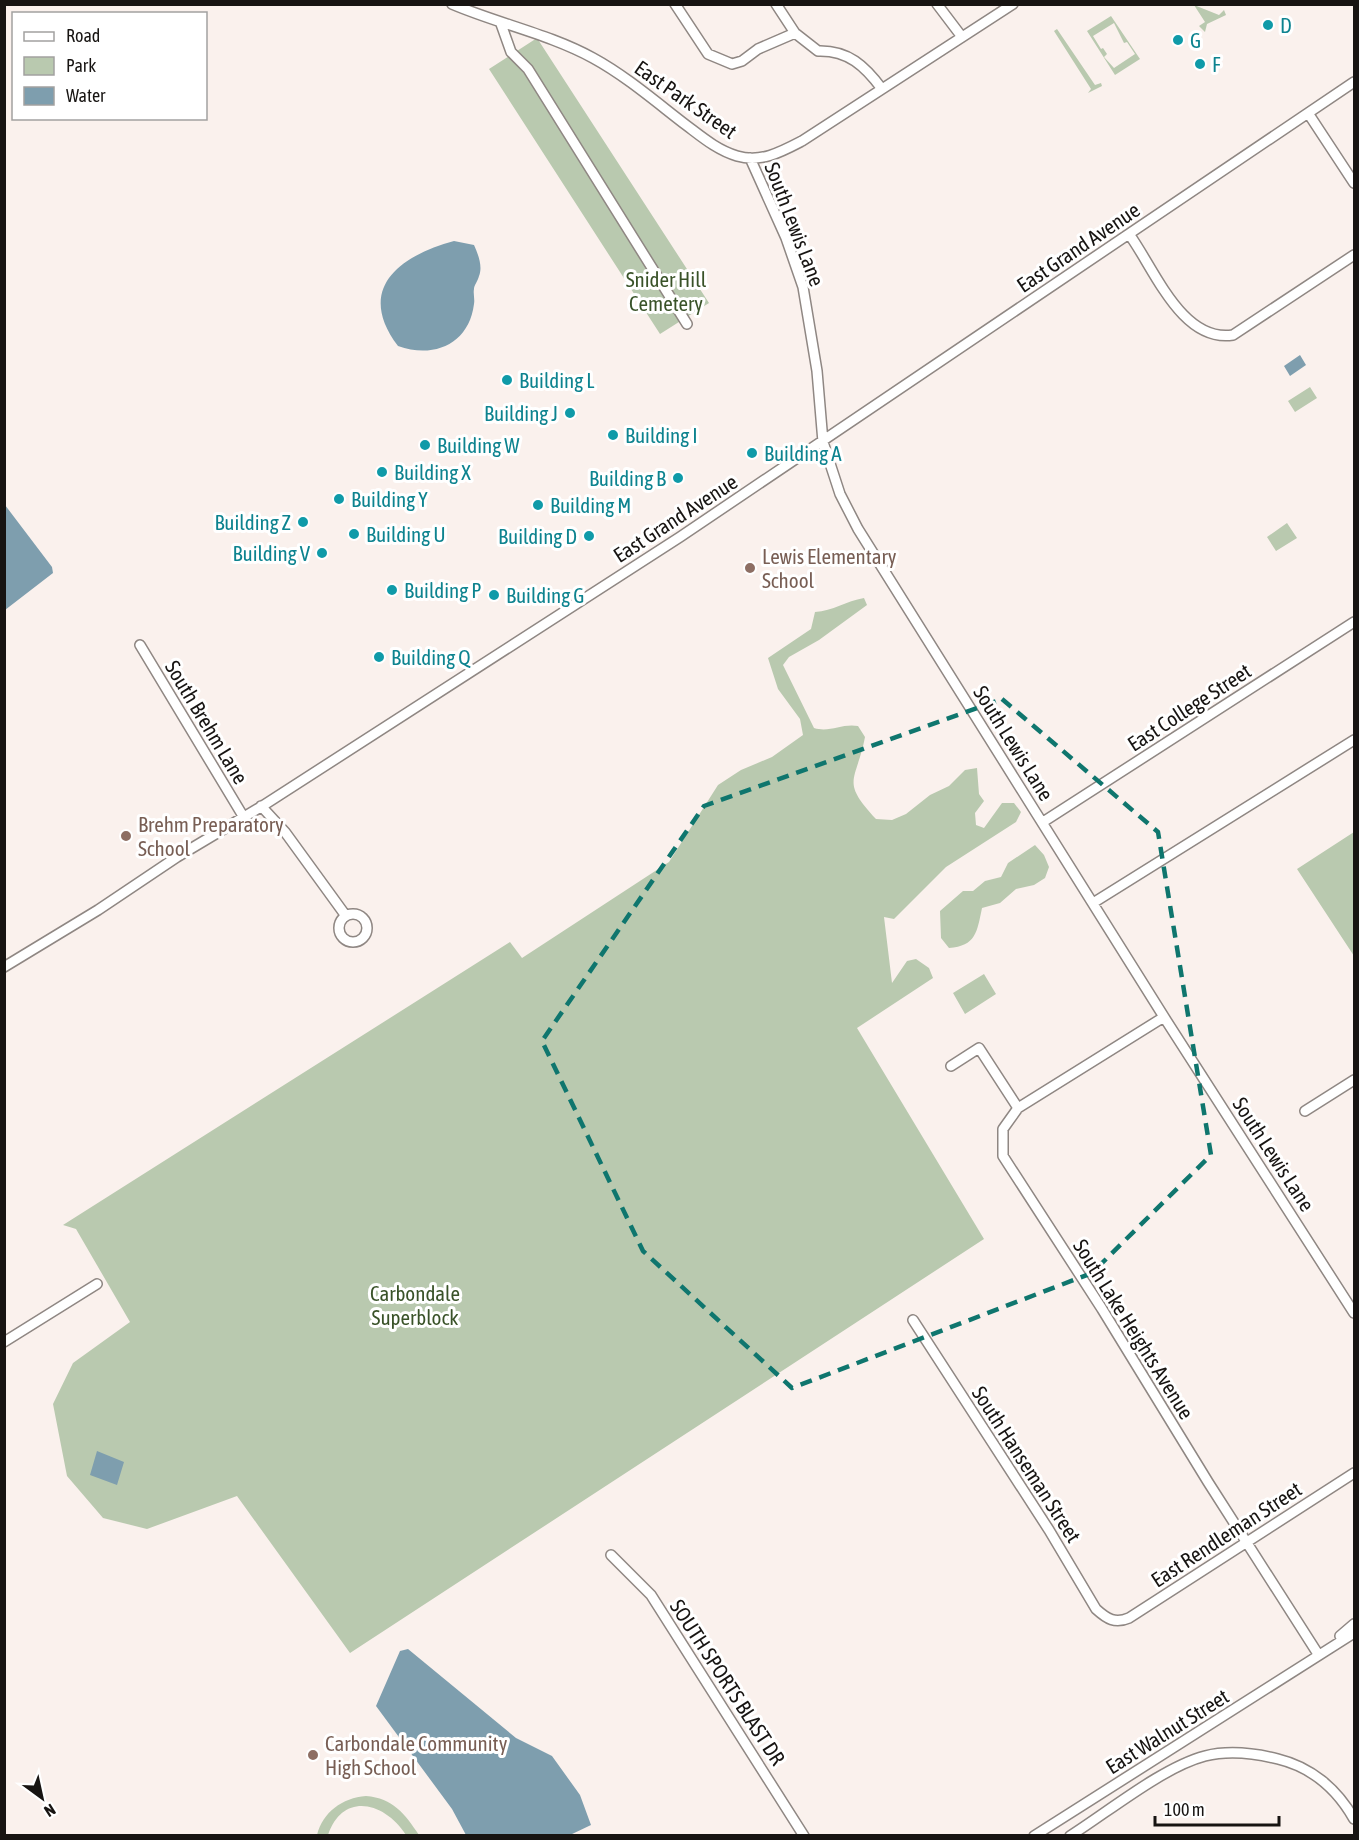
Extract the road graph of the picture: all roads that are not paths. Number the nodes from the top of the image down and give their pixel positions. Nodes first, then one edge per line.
1 (452, 4) edge
2 (675, 4) edge
3 (776, 4) edge
4 (937, 4) edge
5 (1013, 4) edge
6 (501, 24) junction
7 (795, 33) junction
8 (962, 37) junction
9 (1354, 82) edge
10 (882, 89) junction
11 (1308, 113) junction
12 (750, 158) junction
13 (1354, 183) edge
14 (1129, 234) junction
15 (1354, 255) edge
16 (687, 324) dead end
17 (823, 442) junction
18 (1354, 622) edge
19 (140, 645) dead end
20 (1354, 740) edge
21 (261, 806) junction
22 (243, 816) junction
23 (1043, 822) junction
24 (1093, 903) junction
25 (346, 916) dead end
26 (4, 967) edge
27 (1164, 1017) junction
28 (951, 1066) dead end
29 (1354, 1080) edge
30 (1018, 1108) junction
31 (1305, 1111) dead end
32 (97, 1284) dead end
33 (1353, 1311) edge
34 (913, 1320) dead end
35 (4, 1342) edge
36 (1354, 1473) edge
37 (1245, 1542) junction
38 (611, 1555) dead end
39 (1116, 1622) joint
40 (1354, 1624) edge
41 (1354, 1633) edge
42 (1318, 1654) junction
43 (1354, 1819) edge
44 (804, 1836) edge
45 (1034, 1836) edge
46 (1070, 1836) edge

1 - 6 street, East Park Street
2 - 7 street
3 - 7 street
4 - 8 street
5 - 8 street, East Park Street
6 - 12 street, East Park Street
6 - 16 street
7 - 10 street
8 - 10 street, East Park Street
9 - 11 street, East Grand Avenue
10 - 12 street, East Park Street
11 - 13 street
11 - 14 street, East Grand Avenue
12 - 17 street, South Lewis Lane
14 - 15 street
14 - 17 street, East Grand Avenue
17 - 21 street, East Grand Avenue
17 - 23 street, South Lewis Lane
18 - 23 street, East College Street
19 - 22 street, South Brehm Lane
20 - 24 street
21 - 22 street, East Grand Avenue
21 - 25 street
22 - 26 street, East Grand Avenue
23 - 24 street, South Lewis Lane
24 - 27 street, South Lewis Lane
27 - 30 street
27 - 33 street, South Lewis Lane
28 - 30 street
29 - 31 street
30 - 37 street, South Lake Heights Avenue
32 - 35 street
34 - 39 street, South Hanseman Street
36 - 37 street, East Rendleman Street
37 - 39 street, East Rendleman Street
37 - 42 street, South Lake Heights Avenue
38 - 44 street, SOUTH SPORTS BLAST DR
40 - 42 street, East Walnut Street
41 - 42 street, East Walnut Street
42 - 45 street, East Walnut Street
43 - 46 street

